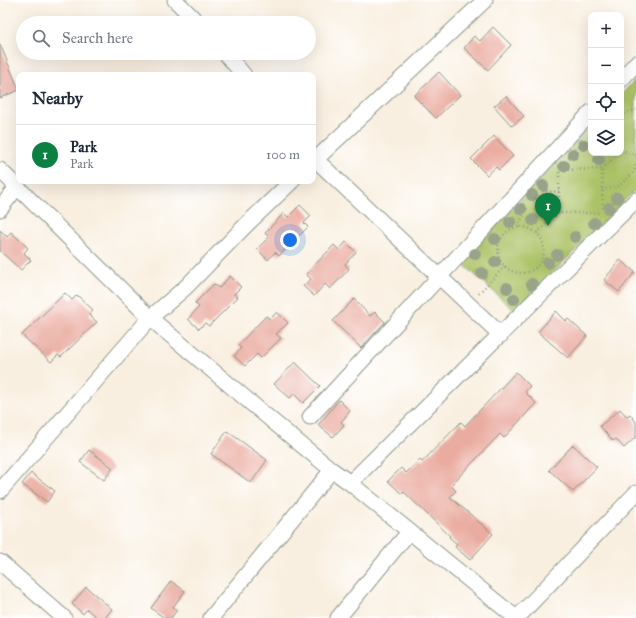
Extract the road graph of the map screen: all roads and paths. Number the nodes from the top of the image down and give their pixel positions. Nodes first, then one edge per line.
1 (175, 0) edge
2 (485, 0) edge
3 (191, 16) edge
4 (231, 60) edge
5 (636, 64) edge
6 (241, 72) edge
7 (624, 77) edge
8 (636, 110) edge
9 (624, 114) edge
10 (588, 115) edge
11 (624, 151) edge
12 (636, 155) edge
13 (615, 156) edge
14 (316, 157) edge
15 (316, 161) edge
16 (636, 165) edge
17 (602, 169) junction
18 (0, 170) edge
19 (289, 184) edge
20 (17, 187) junction
21 (602, 190) junction
22 (559, 191) junction
23 (636, 200) edge
24 (0, 209) edge
25 (559, 213) junction
26 (518, 227) junction
27 (537, 233) junction
28 (505, 266) junction
29 (440, 276) junction
30 (468, 305) junction
31 (150, 318) junction
32 (501, 335) junction
33 (310, 417) dead end
34 (332, 470) junction
35 (350, 483) junction
36 (0, 491) edge
37 (636, 494) edge
38 (408, 532) junction
39 (0, 562) edge
40 (64, 618) edge
41 (212, 618) edge
42 (338, 618) edge
43 (516, 618) edge

1 - 3 street
2 - 14 street
4 - 6 street
5 - 7 street
8 - 9 path
10 - 29 street
11 - 12 path
13 - 17 path
15 - 29 street
16 - 21 path
17 - 21 path
17 - 22 path
18 - 20 street
19 - 31 street
20 - 24 street
20 - 31 street
21 - 25 path
22 - 25 path
22 - 26 path
23 - 32 street
25 - 27 path
26 - 27 path
26 - 28 path
27 - 28 path
28 - 30 path
29 - 30 street
29 - 33 street
30 - 32 street
31 - 34 street
31 - 36 street
32 - 35 street
34 - 35 street
34 - 41 street
35 - 38 street
37 - 43 street
38 - 42 street
38 - 43 street
39 - 40 street

